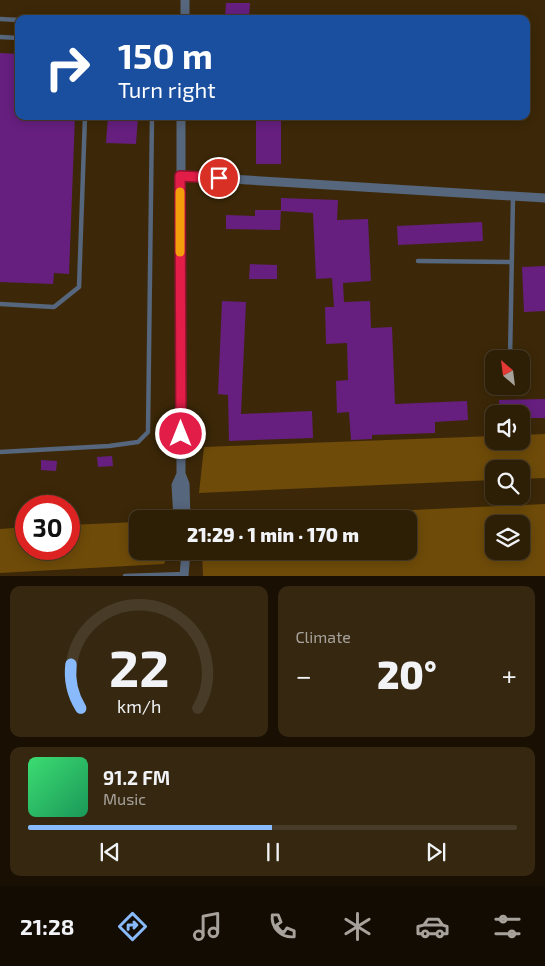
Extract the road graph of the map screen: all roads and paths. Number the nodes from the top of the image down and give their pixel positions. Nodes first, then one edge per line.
1 (185, 0) edge
2 (185, 15) edge
3 (0, 19) edge
4 (15, 20) edge
5 (0, 37) edge
6 (15, 38) edge
7 (85, 120) edge
8 (152, 120) edge
9 (181, 120) edge
10 (180, 176) junction
11 (513, 197) junction
12 (545, 198) edge
13 (418, 261) dead end
14 (512, 262) junction
15 (0, 304) edge
16 (510, 350) edge
17 (0, 452) edge
18 (181, 474) junction
19 (177, 510) edge
20 (186, 510) edge
21 (184, 560) edge
22 (184, 575) edge
23 (125, 576) edge

1 - 2 street
3 - 4 lane
5 - 6 lane
7 - 15 lane
8 - 17 lane
9 - 10 street
10 - 11 street
10 - 18 street
11 - 12 street
11 - 14 lane
13 - 14 lane
14 - 16 lane
18 - 19 street
18 - 20 street
21 - 22 street
22 - 23 lane

